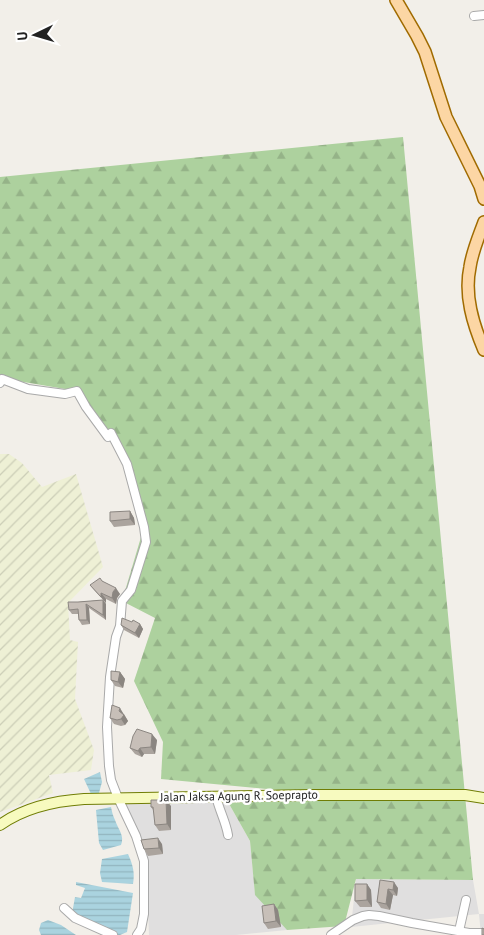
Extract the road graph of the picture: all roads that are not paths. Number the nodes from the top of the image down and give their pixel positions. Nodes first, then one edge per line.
1 (396, 0) edge
2 (484, 14) edge
3 (474, 16) dead end
4 (484, 199) edge
5 (484, 222) edge
6 (484, 350) edge
7 (0, 383) edge
8 (216, 796) junction
9 (118, 798) junction
10 (484, 798) edge
11 (0, 825) edge
12 (228, 834) dead end
13 (466, 900) dead end
14 (64, 908) dead end
15 (459, 931) junction
16 (484, 933) edge
17 (113, 935) edge
18 (136, 935) edge
19 (331, 935) edge

1 - 4 main road
2 - 3 street
5 - 6 main road
7 - 9 street
8 - 9 street, Jalan Jaksa Agung R. Soeprapto
8 - 10 street, Jalan Jaksa Agung R. Soeprapto
8 - 12 street
9 - 11 street, Jalan Jaksa Agung R. Soeprapto
9 - 18 street
13 - 15 street
14 - 17 street
15 - 16 street
15 - 19 street

